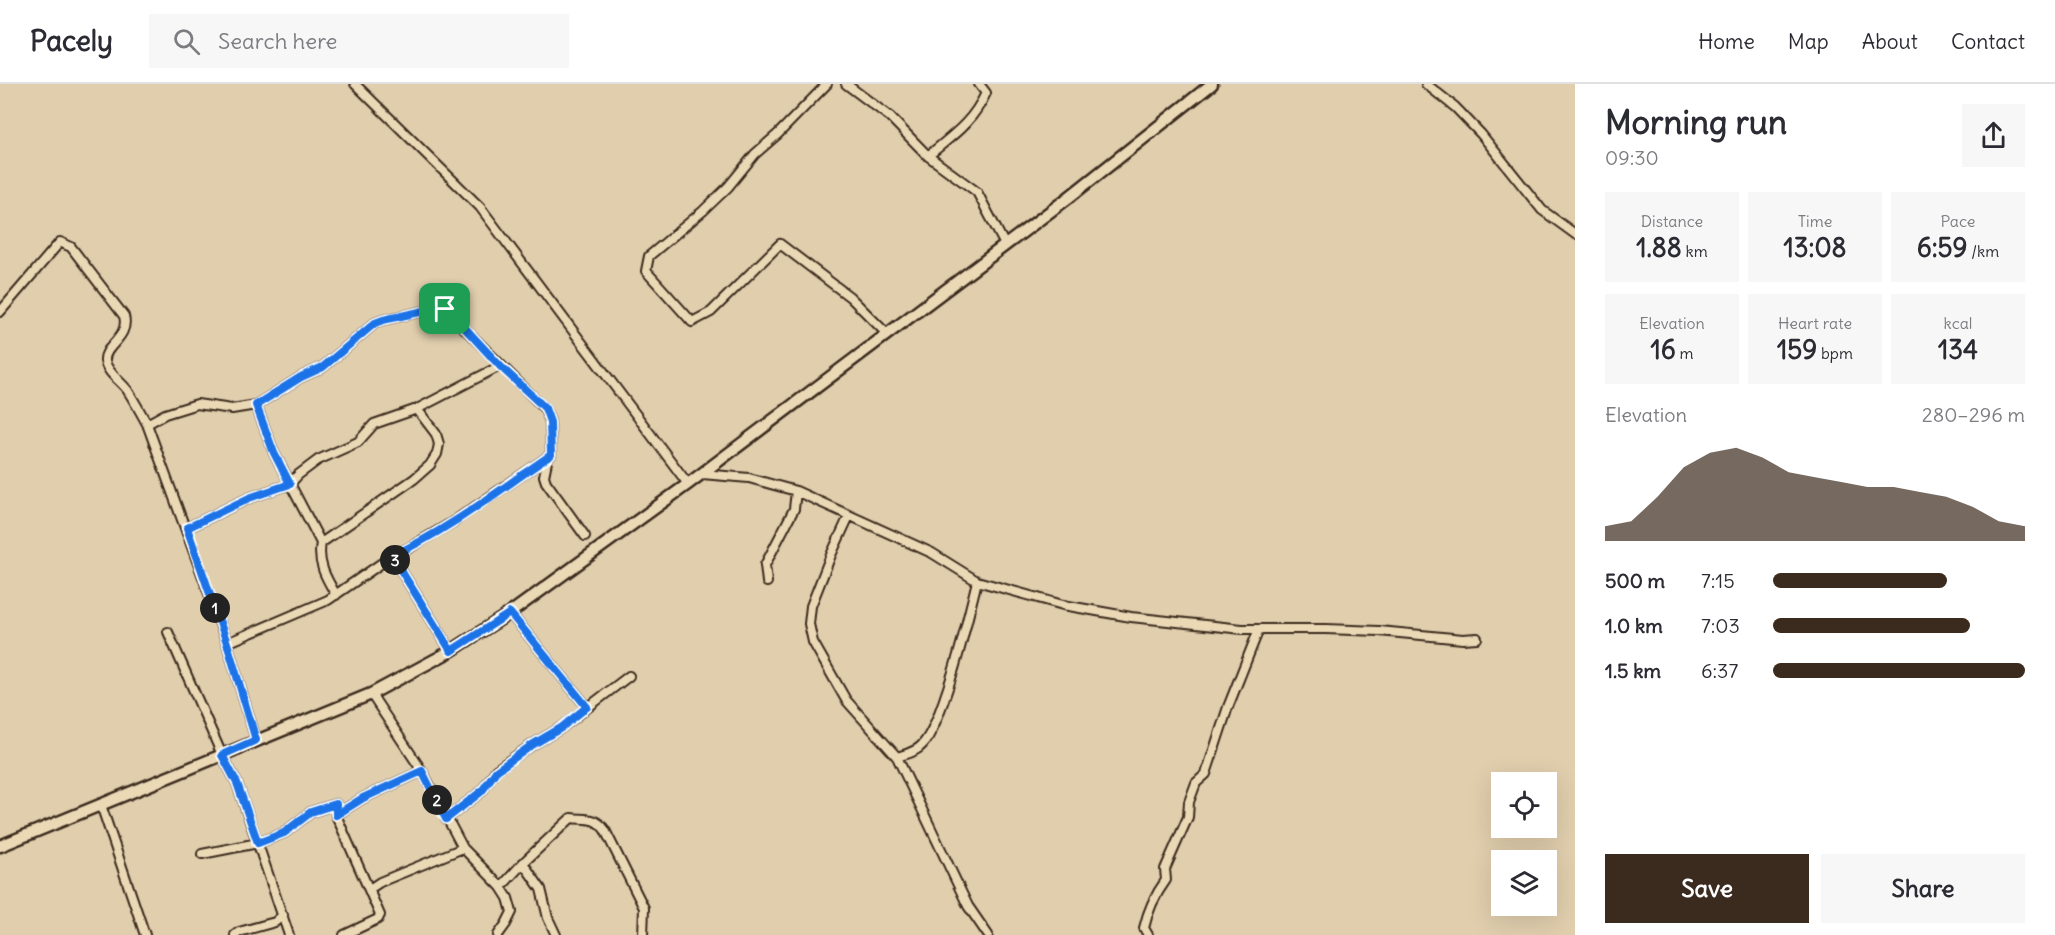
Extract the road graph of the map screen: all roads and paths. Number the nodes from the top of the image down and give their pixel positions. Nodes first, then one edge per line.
1 (355, 84) edge
2 (827, 84) edge
3 (846, 84) edge
4 (979, 84) edge
5 (1211, 84) edge
6 (1426, 84) edge
7 (928, 156) junction
8 (1575, 234) edge
9 (1005, 245) junction
10 (0, 312) edge
11 (887, 334) junction
12 (500, 366) junction
13 (256, 405) junction
14 (417, 409) junction
15 (147, 424) junction
16 (548, 457) junction
17 (702, 474) junction
18 (290, 484) junction
19 (688, 484) junction
20 (796, 491) junction
21 (849, 516) junction
22 (187, 528) junction
23 (585, 536) dead end
24 (321, 543) junction
25 (392, 556) junction
26 (978, 581) junction
27 (766, 582) dead end
28 (336, 595) junction
29 (510, 613) junction
30 (1259, 629) junction
31 (168, 632) dead end
32 (1477, 638) dead end
33 (227, 643) junction
34 (451, 651) junction
35 (629, 676) dead end
36 (371, 694) junction
37 (587, 707) junction
38 (256, 740) junction
39 (222, 755) junction
40 (897, 756) junction
41 (422, 771) junction
42 (101, 805) junction
43 (336, 815) junction
44 (446, 819) junction
45 (258, 843) junction
46 (0, 846) edge
47 (463, 848) junction
48 (202, 854) dead end
49 (523, 863) junction
50 (501, 887) junction
51 (370, 894) junction
52 (283, 915) junction
53 (1144, 933) edge
54 (145, 935) edge
55 (235, 935) edge
56 (289, 935) edge
57 (344, 935) edge
58 (498, 935) edge
59 (556, 935) edge
60 (643, 935) edge
61 (988, 935) edge

1 - 19 street
2 - 11 street
3 - 7 street
4 - 7 street
5 - 9 main road
6 - 8 street
7 - 9 street
9 - 11 main road
10 - 15 street
11 - 17 main road
12 - 13 street
12 - 14 street
12 - 16 street
13 - 15 street
13 - 18 street
14 - 18 street
14 - 24 street
15 - 22 street
16 - 23 street
16 - 25 street
17 - 19 main road
17 - 20 street
18 - 22 street
18 - 24 street
19 - 29 main road
20 - 21 street
20 - 27 street
21 - 26 street
21 - 40 street
22 - 33 street
24 - 28 street
25 - 28 street
25 - 34 street
26 - 30 street
26 - 40 street
28 - 33 street
29 - 34 main road
29 - 37 street
30 - 32 street
30 - 53 street
31 - 39 street
33 - 38 street
34 - 36 main road
35 - 37 street
36 - 38 main road
36 - 41 street
37 - 44 street
38 - 39 main road
39 - 42 main road
39 - 45 street
40 - 61 street
41 - 43 street
41 - 44 street
42 - 46 main road
42 - 54 street
43 - 45 street
43 - 51 street
44 - 47 street
45 - 48 street
45 - 52 street
47 - 50 street
47 - 51 street
49 - 50 street
49 - 59 street
49 - 60 street
50 - 58 street
51 - 57 street
52 - 55 street
52 - 56 street

